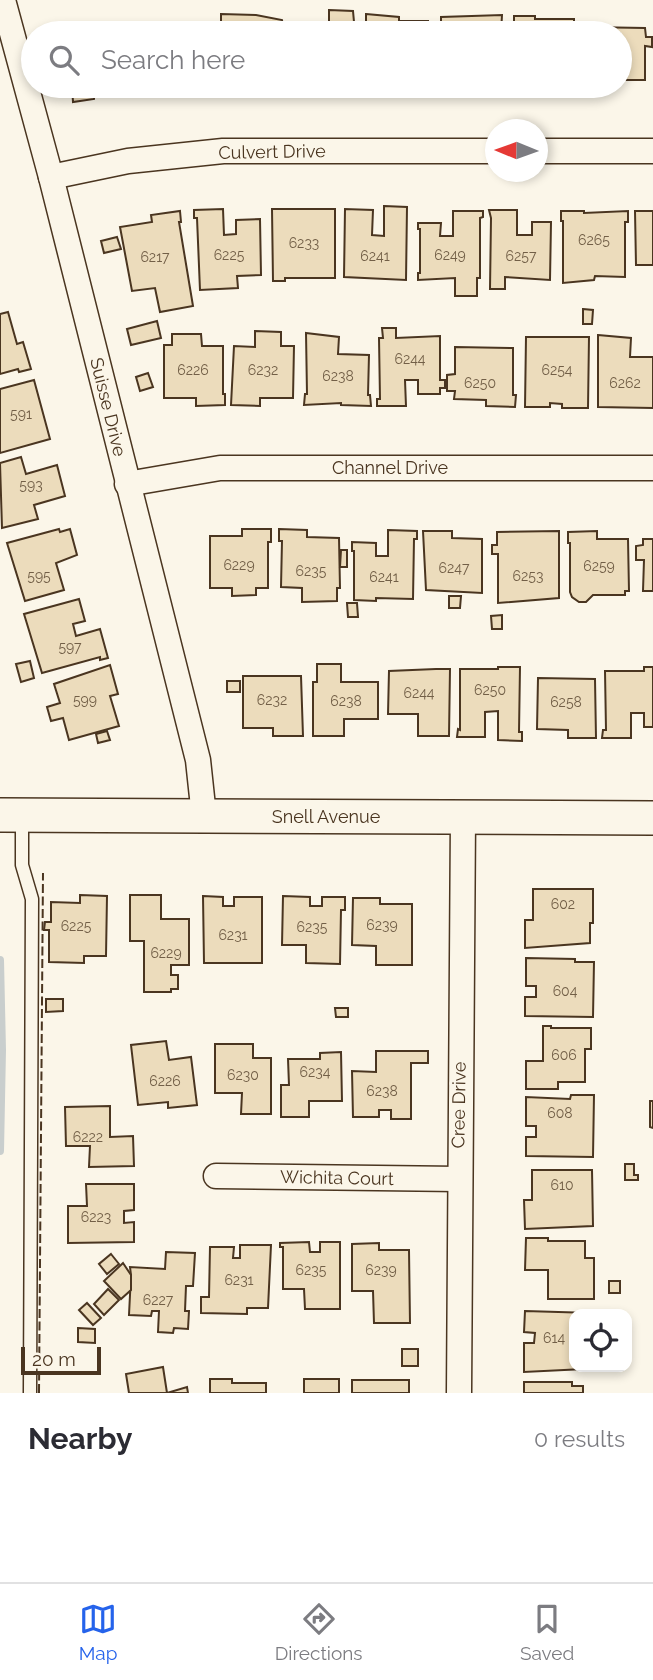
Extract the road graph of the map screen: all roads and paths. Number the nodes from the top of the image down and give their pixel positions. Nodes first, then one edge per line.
1 (3, 0) edge
2 (21, 66) edge
3 (30, 98) edge
4 (485, 151) edge
5 (548, 151) edge
6 (653, 151) edge
7 (51, 177) junction
8 (653, 468) edge
9 (127, 484) junction
10 (11, 815) edge
11 (204, 816) junction
12 (463, 817) junction
13 (653, 818) edge
14 (216, 1177) dead end
15 (458, 1179) junction
16 (30, 1393) edge
17 (458, 1393) edge

1 - 2 street, Suisse Drive
3 - 7 street, Suisse Drive
4 - 7 street, Culvert Drive
5 - 6 street
7 - 9 street, Suisse Drive
8 - 9 street, Channel Drive
9 - 11 street, Suisse Drive
10 - 11 street, Snell Avenue
10 - 16 lane
11 - 12 street, Snell Avenue
12 - 13 street, Snell Avenue
12 - 15 street, Cree Drive
14 - 15 street, Wichita Court
15 - 17 street, Cree Drive

